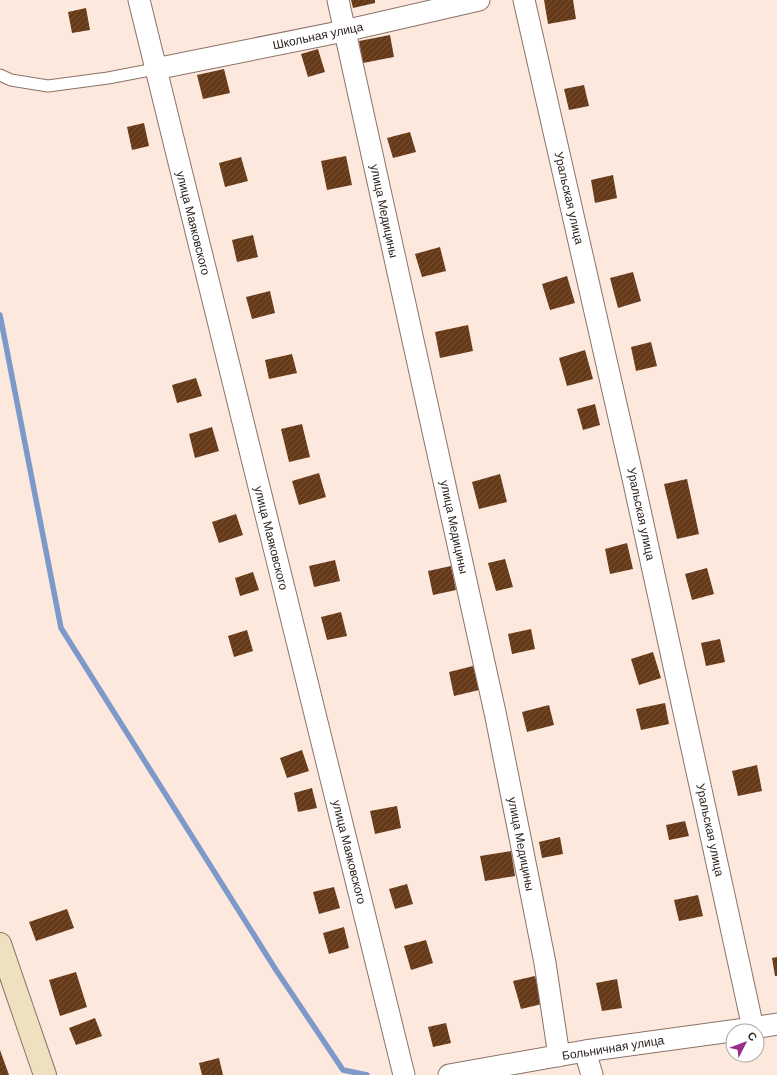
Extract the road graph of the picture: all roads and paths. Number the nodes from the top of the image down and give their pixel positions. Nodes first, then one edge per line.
1 (139, 0) edge
2 (338, 0) edge
3 (479, 0) edge
4 (524, 0) edge
5 (344, 31) junction
6 (155, 69) junction
7 (0, 75) edge
8 (0, 944) edge
9 (752, 1023) edge
10 (777, 1024) edge
11 (765, 1026) edge
12 (725, 1032) edge
13 (585, 1051) junction
14 (559, 1056) junction
15 (45, 1075) edge
16 (404, 1075) edge
17 (449, 1075) edge
18 (592, 1075) edge

1 - 6 street, улица Маяковского
2 - 5 street, улица Медицины
3 - 5 street, Школьная улица
4 - 9 street, Уральская улица
5 - 6 street, Школьная улица
5 - 14 street, улица Медицины
6 - 7 lane
6 - 16 street, улица Маяковского
8 - 15 main road
10 - 11 street, Больничная улица
12 - 13 street, Больничная улица
13 - 14 street, Больничная улица
13 - 18 street
14 - 17 street, Больничная улица

